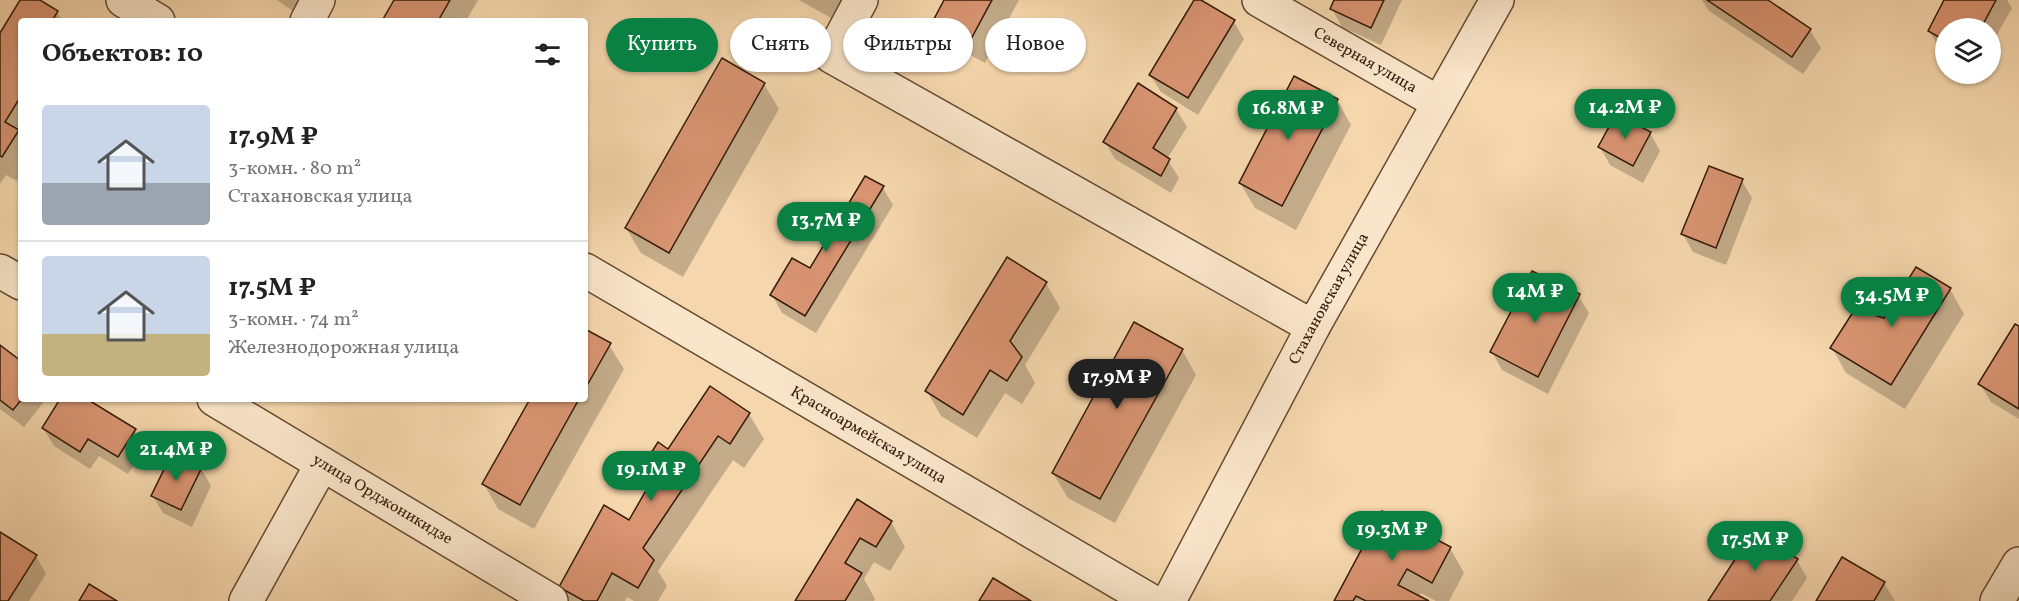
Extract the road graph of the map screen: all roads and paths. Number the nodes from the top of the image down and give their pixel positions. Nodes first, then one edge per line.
1 (123, 0) edge
2 (318, 0) edge
3 (861, 0) edge
4 (1259, 0) edge
5 (1497, 0) edge
6 (154, 18) edge
7 (309, 18) edge
8 (1439, 103) junction
9 (0, 271) edge
10 (588, 272) edge
11 (18, 281) edge
12 (1313, 327) junction
13 (219, 402) edge
14 (322, 464) junction
15 (2019, 564) edge
16 (246, 601) edge
17 (551, 601) edge
18 (1151, 601) edge
19 (1169, 601) edge
20 (1997, 601) edge

1 - 6 street
2 - 7 street
3 - 12 street
4 - 8 street, Северная улица
5 - 8 street, Стахановская улица
8 - 12 street, Стахановская улица
9 - 11 street
10 - 18 street, Красноармейская улица
12 - 19 street, Стахановская улица
13 - 14 street, улица Орджоникидзе
14 - 16 street
14 - 17 street, улица Орджоникидзе
15 - 20 street

